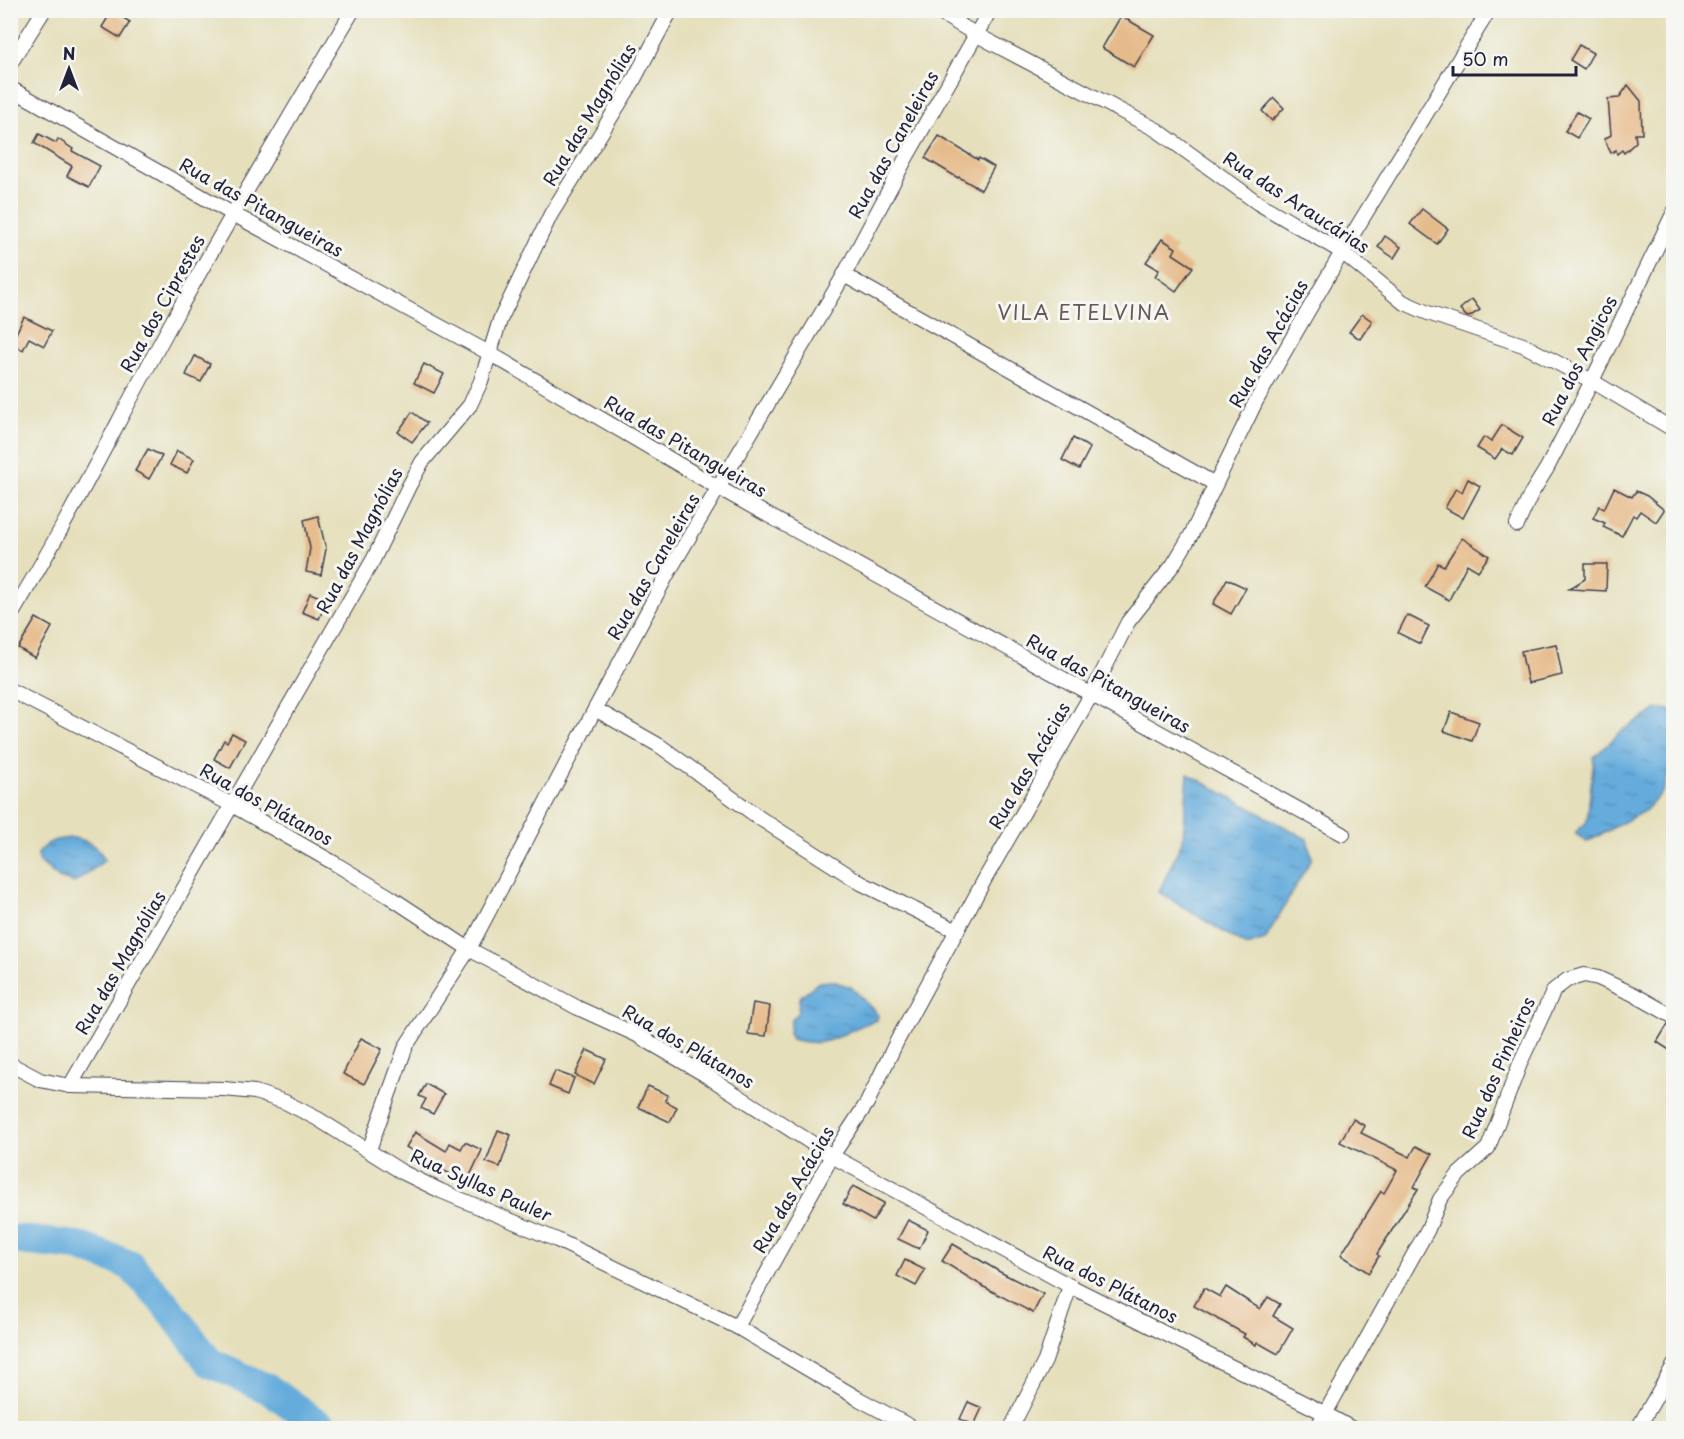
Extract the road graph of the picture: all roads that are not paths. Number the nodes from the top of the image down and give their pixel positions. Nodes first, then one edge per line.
1 (44, 10) edge
2 (353, 10) edge
3 (671, 10) edge
4 (935, 10) edge
5 (990, 10) edge
6 (1489, 10) edge
7 (976, 35) junction
8 (10, 64) edge
9 (10, 88) edge
10 (1674, 212) edge
11 (233, 214) junction
12 (1342, 252) junction
13 (844, 275) junction
14 (489, 353) junction
15 (1592, 381) junction
16 (1674, 430) edge
17 (1215, 484) junction
18 (719, 488) junction
19 (1517, 525) dead end
20 (10, 617) edge
21 (10, 690) edge
22 (1091, 695) junction
23 (595, 709) junction
24 (232, 806) junction
25 (1343, 834) dead end
26 (957, 931) junction
27 (469, 949) junction
28 (1674, 1017) edge
29 (11, 1066) edge
30 (70, 1086) junction
31 (369, 1150) junction
32 (832, 1156) junction
33 (1070, 1286) junction
34 (737, 1327) junction
35 (1674, 1365) edge
36 (1324, 1413) junction
37 (913, 1428) edge
38 (1011, 1428) edge
39 (1317, 1428) edge
40 (1351, 1428) edge
41 (1638, 1428) edge

1 - 8 street
2 - 11 street, Rua dos Ciprestes
3 - 14 street, Rua das Magnólias
4 - 7 street, Rua das Araucárias
5 - 7 street, Rua das Caneleiras
6 - 12 street, Rua das Acácias
7 - 12 street, Rua das Araucárias
7 - 13 street, Rua das Caneleiras
9 - 11 street, Rua das Pitangueiras
10 - 15 street, Rua dos Angicos
11 - 14 street, Rua das Pitangueiras
11 - 20 street, Rua dos Ciprestes
12 - 15 street, Rua das Araucárias
12 - 17 street, Rua das Acácias
13 - 17 street
13 - 18 street, Rua das Caneleiras
14 - 18 street, Rua das Pitangueiras
14 - 24 street, Rua das Magnólias
15 - 16 street, Rua das Araucárias
15 - 19 street, Rua dos Angicos
17 - 22 street, Rua das Acácias
18 - 22 street, Rua das Pitangueiras
18 - 23 street, Rua das Caneleiras
21 - 24 street, Rua dos Plátanos
22 - 25 street, Rua das Pitangueiras
22 - 26 street, Rua das Acácias
23 - 26 street
23 - 27 street, Rua das Caneleiras
24 - 27 street, Rua dos Plátanos
24 - 30 street, Rua das Magnólias
26 - 32 street, Rua das Acácias
27 - 31 street, Rua das Caneleiras
27 - 32 street, Rua dos Plátanos
28 - 36 street, Rua dos Pinheiros
29 - 30 street, Rua Syllas Pauler
30 - 31 street, Rua Syllas Pauler
31 - 34 street, Rua Syllas Pauler
32 - 33 street, Rua dos Plátanos
32 - 34 street, Rua das Acácias
33 - 36 street, Rua dos Plátanos
33 - 38 street
34 - 37 street, Rua Syllas Pauler
35 - 41 street
36 - 39 street, Rua dos Pinheiros
36 - 40 street, Rua dos Plátanos

